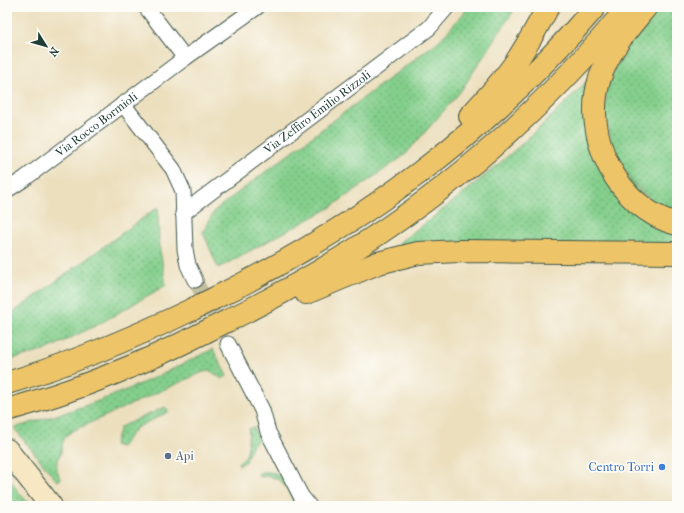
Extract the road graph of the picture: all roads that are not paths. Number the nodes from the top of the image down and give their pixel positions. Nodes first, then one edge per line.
1 (146, 7) edge
2 (257, 7) edge
3 (447, 7) edge
4 (548, 7) edge
5 (595, 7) edge
6 (628, 7) edge
7 (646, 7) edge
8 (186, 58) junction
9 (124, 104) junction
10 (7, 190) edge
11 (393, 194) junction
12 (183, 213) junction
13 (677, 224) edge
14 (677, 253) edge
15 (195, 280) tunnel mouth
16 (221, 329) junction
17 (7, 383) edge
18 (7, 417) edge
19 (7, 450) edge
20 (51, 506) edge
21 (310, 506) edge

1 - 8 street
2 - 8 street, Via Rocco Bormioli
3 - 12 street, Via Zeffiro Emilio Rizzoli
4 - 11 highway
5 - 11 highway
6 - 16 highway
7 - 13 highway
8 - 9 street, Via Rocco Bormioli
9 - 10 street, Via Rocco Bormioli
9 - 12 street
11 - 17 highway, bridge
12 - 15 street
14 - 16 highway
16 - 18 highway
16 - 21 street
19 - 20 street

